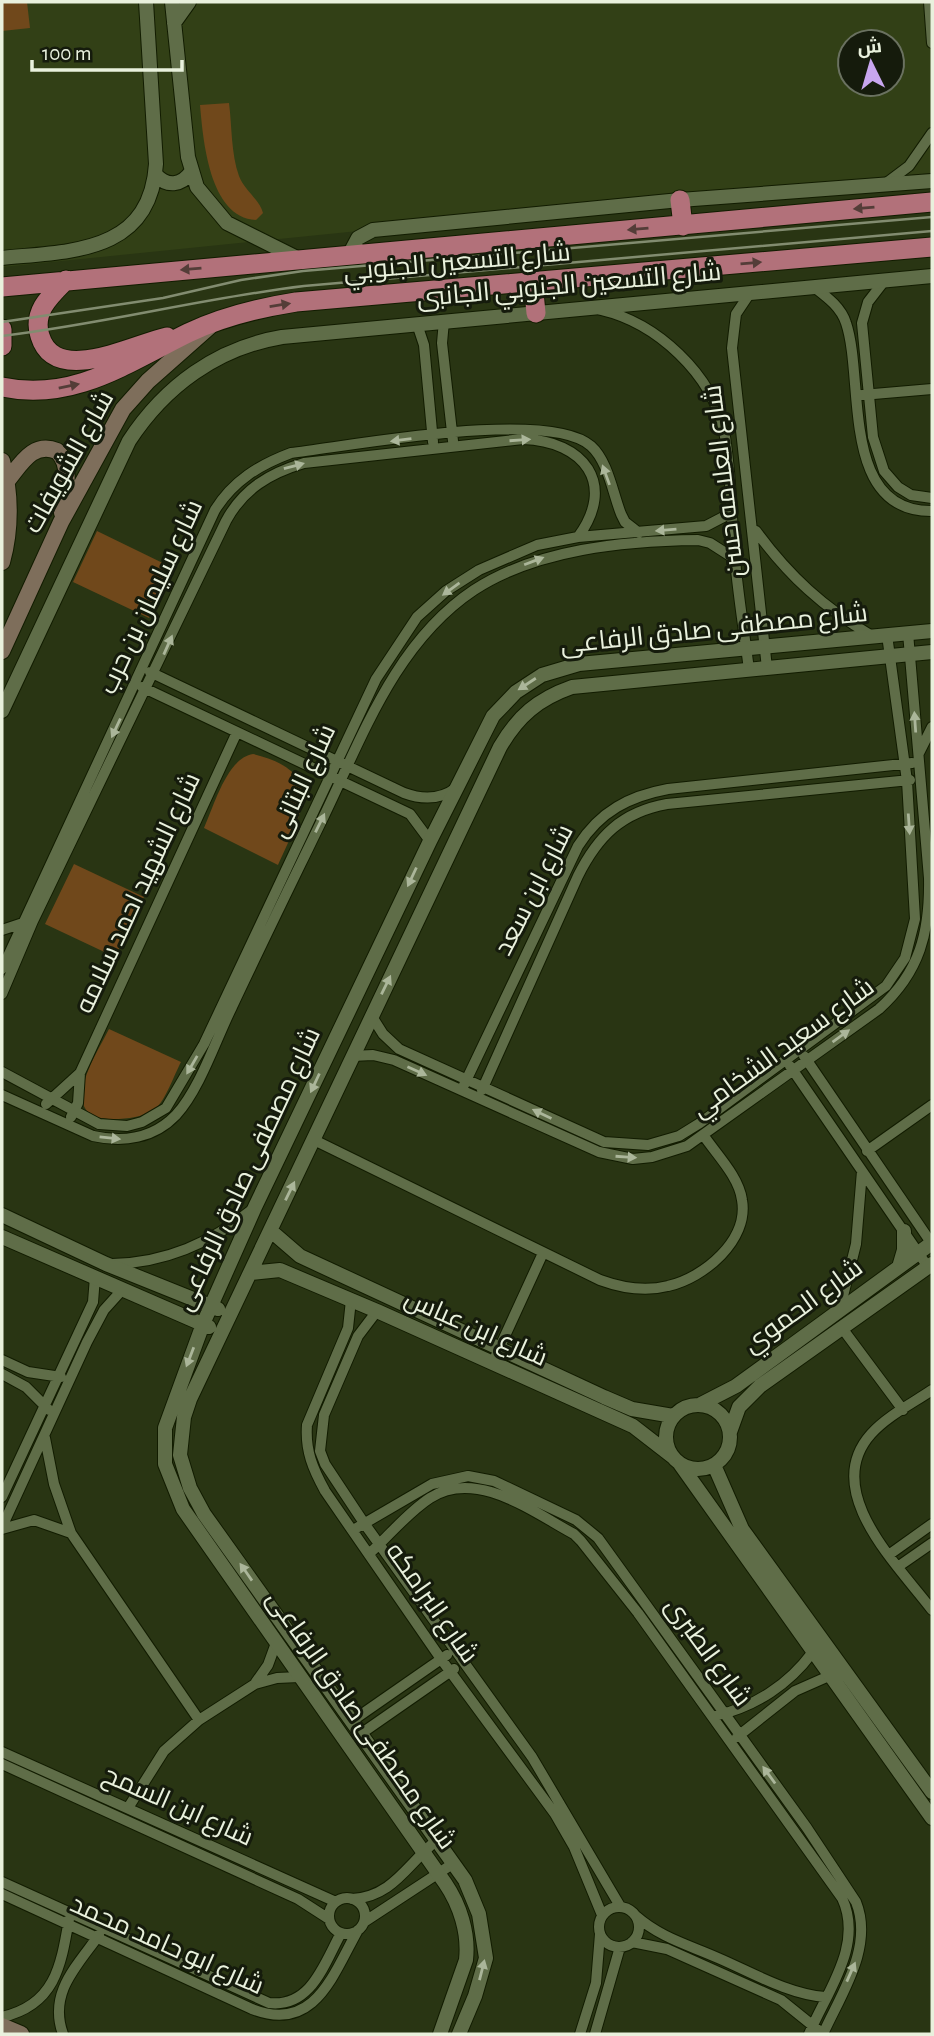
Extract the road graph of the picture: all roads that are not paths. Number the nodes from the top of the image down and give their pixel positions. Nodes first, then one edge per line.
1 (146, 2) edge
2 (172, 2) edge
3 (189, 2) edge
4 (929, 2) edge
5 (174, 23) junction
6 (932, 43) edge
7 (932, 138) edge
8 (191, 172) junction
9 (156, 175) junction
10 (932, 181) edge
11 (884, 185) junction
12 (680, 200) junction
13 (932, 202) edge
14 (683, 226) junction
15 (932, 247) edge
16 (349, 255) junction
17 (2, 258) edge
18 (299, 259) junction
19 (932, 276) edge
20 (66, 280) junction
21 (885, 280) junction
22 (533, 282) junction
23 (2, 287) edge
24 (814, 287) junction
25 (750, 293) junction
26 (580, 309) junction
27 (536, 313) junction
28 (444, 321) junction
29 (214, 322) junction
30 (417, 324) junction
31 (2, 329) edge
32 (187, 333) junction
33 (2, 346) edge
34 (2, 387) edge
35 (932, 389) edge
36 (868, 394) junction
37 (856, 395) junction
38 (452, 434) junction
39 (432, 436) junction
40 (453, 447) junction
41 (434, 449) junction
42 (2, 461) edge
43 (7, 481) junction
44 (932, 498) edge
45 (932, 511) edge
46 (731, 513) junction
47 (61, 522) junction
48 (754, 529) junction
49 (639, 533) junction
50 (578, 537) junction
51 (735, 559) junction
52 (2, 562) edge
53 (932, 631) edge
54 (908, 633) junction
55 (887, 635) junction
56 (872, 636) junction
57 (765, 646) junction
58 (746, 647) junction
59 (2, 651) edge
60 (932, 652) edge
61 (910, 654) junction
62 (890, 656) junction
63 (768, 668) junction
64 (143, 669) junction
65 (749, 670) junction
66 (155, 674) junction
67 (136, 684) junction
68 (147, 689) junction
69 (2, 711) edge
70 (932, 727) edge
71 (237, 732) junction
72 (918, 759) junction
73 (335, 760) junction
74 (905, 764) junction
75 (348, 766) junction
76 (329, 775) junction
77 (920, 779) junction
78 (341, 781) junction
79 (906, 781) junction
80 (723, 783) junction
81 (456, 788) junction
82 (724, 797) junction
83 (430, 841) junction
84 (58, 861) junction
85 (931, 878) edge
86 (913, 879) junction
87 (23, 923) junction
88 (2, 930) edge
89 (2, 969) edge
90 (2, 994) edge
91 (371, 1015) junction
92 (208, 1047) junction
93 (801, 1050) junction
94 (352, 1056) junction
95 (807, 1061) junction
96 (790, 1066) junction
97 (2, 1072) edge
98 (80, 1073) junction
99 (467, 1079) junction
100 (483, 1086) junction
101 (462, 1091) junction
102 (2, 1095) edge
103 (49, 1099) junction
104 (478, 1099) junction
105 (932, 1105) edge
106 (41, 1111) junction
107 (74, 1112) junction
108 (68, 1124) junction
109 (704, 1136) junction
110 (314, 1140) junction
111 (867, 1151) junction
112 (862, 1171) junction
113 (255, 1207) junction
114 (2, 1215) edge
115 (271, 1231) junction
116 (904, 1231) junction
117 (2, 1237) edge
118 (932, 1244) edge
119 (543, 1253) junction
120 (919, 1253) junction
121 (106, 1264) junction
122 (930, 1266) edge
123 (899, 1267) junction
124 (250, 1273) junction
125 (94, 1278) junction
126 (122, 1290) junction
127 (351, 1300) junction
128 (211, 1307) junction
129 (840, 1308) junction
130 (377, 1311) junction
131 (229, 1314) junction
132 (202, 1324) junction
133 (842, 1328) junction
134 (220, 1332) junction
135 (496, 1355) junction
136 (3, 1368) edge
137 (57, 1377) junction
138 (71, 1379) junction
139 (932, 1390) edge
140 (701, 1404) junction
141 (45, 1406) junction
142 (903, 1410) junction
143 (55, 1415) junction
144 (673, 1416) junction
145 (730, 1432) junction
146 (45, 1438) junction
147 (677, 1460) junction
148 (714, 1465) junction
149 (2, 1497) edge
150 (364, 1523) junction
151 (932, 1524) edge
152 (2, 1528) edge
153 (353, 1530) junction
154 (71, 1533) junction
155 (932, 1543) edge
156 (380, 1544) junction
157 (370, 1553) junction
158 (890, 1553) junction
159 (617, 1563) junction
160 (899, 1566) junction
161 (605, 1570) junction
162 (932, 1610) edge
163 (276, 1643) junction
164 (455, 1650) junction
165 (812, 1653) junction
166 (442, 1659) junction
167 (464, 1662) junction
168 (450, 1671) junction
169 (829, 1676) junction
170 (299, 1677) junction
171 (255, 1684) junction
172 (718, 1714) junction
173 (199, 1720) junction
174 (352, 1721) junction
175 (362, 1733) junction
176 (736, 1738) junction
177 (2, 1752) edge
178 (532, 1757) junction
179 (2, 1764) edge
180 (521, 1765) junction
181 (932, 1792) edge
182 (128, 1808) junction
183 (932, 1818) edge
184 (437, 1840) junction
185 (423, 1852) junction
186 (454, 1863) junction
187 (439, 1874) junction
188 (2, 1882) edge
189 (2, 1894) edge
190 (352, 1899) junction
191 (336, 1902) junction
192 (620, 1906) junction
193 (70, 1913) junction
194 (602, 1915) junction
195 (636, 1916) junction
196 (329, 1919) junction
197 (68, 1925) junction
198 (361, 1926) junction
199 (100, 1933) junction
200 (341, 1933) junction
201 (600, 1934) junction
202 (632, 1942) junction
203 (620, 1947) junction
204 (825, 1997) junction
205 (2, 2017) edge
206 (2, 2026) edge
207 (810, 2030) edge
208 (587, 2033) edge
209 (20, 2034) edge
210 (63, 2034) edge
211 (439, 2034) edge
212 (459, 2034) edge
213 (823, 2034) edge

1 - 9 street
2 - 5 street
3 - 5 street
4 - 6 street
5 - 8 street
7 - 11 street
8 - 9 street
8 - 18 street
9 - 17 street
10 - 11 street
11 - 12 street
12 - 14 highway
12 - 16 street
13 -> 14 highway, شارع التسعين الجنوبي
14 -> 16 highway, شارع التسعين الجنوبي
22 -> 15 highway, شارع التسعين الجنوبي
16 - 18 highway, شارع التسعين الجنوبي
18 -> 20 highway, شارع التسعين الجنوبي
19 - 21 street, شارع التسعين الجنوبي الجانبى
20 - 23 highway, شارع التسعين الجنوبي
20 - 32 highway
21 - 24 street, شارع التسعين الجنوبي الجانبى
21 - 36 street
22 - 27 highway
29 -> 22 highway, شارع التسعين الجنوبي
24 - 25 street, شارع التسعين الجنوبي الجانبى
24 - 37 street
25 - 26 street, شارع التسعين الجنوبي الجانبى
25 - 48 street, شارع العلامه حسن
26 - 27 street, شارع التسعين الجنوبي الجانبى
26 - 46 street, شارع العلامه حسن
27 - 28 street, شارع التسعين الجنوبي الجانبى
28 - 30 street, شارع التسعين الجنوبي الجانبى
28 - 38 street
29 - 32 highway, شارع التسعين الجنوبي
29 - 47 main road, شارع الشويفات
30 - 39 street
30 - 69 street, شارع التسعين الجنوبي الجانبى
31 - 33 highway
34 -> 32 highway, شارع التسعين الجنوبي
35 - 36 street
36 - 37 street
36 - 44 street
37 - 45 street
38 - 39 street, شارع سليمان بن حرب
38 - 40 street
49 -> 38 street, شارع سليمان بن حرب
39 - 41 street
39 -> 64 street, شارع سليمان بن حرب
40 - 41 street, شارع سليمان بن حرب
40 -> 50 street, شارع سليمان بن حرب
66 -> 41 street, شارع سليمان بن حرب
42 - 43 main road, شارع الشويفات
43 - 47 main road
43 - 52 main road, شارع الشويفات
46 -> 49 street, شارع البتانى
46 - 51 street, شارع العلامه حسن
47 - 59 main road, شارع الشويفات
48 - 56 street
48 - 57 street, شارع العلامه حسن
49 - 50 street, شارع البتانى
50 -> 73 street, شارع البتانى
51 - 58 street, شارع العلامه حسن
75 -> 51 street, شارع البتانى
53 - 54 street, شارع مصطفى صادق الرفاعى
54 - 55 street, شارع مصطفى صادق الرفاعى
54 - 61 street, شارع سعيد الشخامي
55 - 56 street, شارع مصطفى صادق الرفاعى
55 - 62 street, شارع سعيد الشخامي
56 - 57 street, شارع مصطفى صادق الرفاعى
57 - 58 street, شارع مصطفى صادق الرفاعى
57 - 63 street, شارع العلامه حسن
58 - 65 street, شارع العلامه حسن
58 -> 81 street, شارع مصطفى صادق الرفاعى
60 - 61 street, شارع مصطفى صادق الرفاعى
61 - 62 street, شارع مصطفى صادق الرفاعى
72 -> 61 street, شارع سعيد الشخامي
62 - 63 street, شارع مصطفى صادق الرفاعى
62 - 74 street, شارع سعيد الشخامي
63 - 65 street, شارع مصطفى صادق الرفاعى
64 - 66 street
64 - 67 street, شارع سليمان بن حرب
91 -> 65 street, شارع مصطفى صادق الرفاعى
66 - 68 street, شارع سليمان بن حرب
66 - 73 street
67 - 68 street
67 -> 84 street, شارع سليمان بن حرب
68 - 71 street
68 - 84 street, شارع سليمان بن حرب
70 - 72 street
71 - 76 street
71 - 98 street, شارع الشهيد احمد سلامه
72 - 74 street, شارع ابن سعد
72 - 77 street, شارع سعيد الشخامي
73 - 75 street
73 - 76 street, شارع البتانى
74 - 79 street, شارع سعيد الشخامي
74 - 80 street, شارع ابن سعد
75 - 78 street, شارع البتانى
75 - 81 street
76 - 78 street
76 - 92 street, شارع البتانى
77 - 79 street, شارع ابن سعد
77 - 85 street, شارع سعيد الشخامي
78 - 83 street
92 -> 78 street, شارع البتانى
79 - 82 street, شارع ابن سعد
79 -> 86 street, شارع سعيد الشخامي
80 - 82 street
80 - 99 street, شارع ابن سعد
81 - 83 street, شارع مصطفى صادق الرفاعى
82 - 100 street, شارع ابن سعد
83 -> 113 street, شارع مصطفى صادق الرفاعى
84 - 87 street, شارع سليمان بن حرب
84 - 90 street, شارع سليمان بن حرب
85 - 86 street
95 -> 85 street, شارع سعيد الشخامي
86 - 93 street, شارع سعيد الشخامي
87 - 88 street
87 - 89 street, شارع سليمان بن حرب
91 - 94 street, شارع مصطفى صادق الرفاعى
91 - 99 street, شارع سعيد الشخامي
92 -> 107 street, شارع البتانى
108 -> 92 street, شارع البتانى
93 - 95 street
93 - 96 street, شارع سعيد الشخامي
94 -> 101 street, شارع سعيد الشخامي
94 - 110 street, شارع مصطفى صادق الرفاعى
95 - 96 street, شارع سعيد الشخامي
95 - 111 street
96 -> 100 street, شارع سعيد الشخامي
96 - 109 street, شارع سعيد الشخامي
96 - 112 street
97 - 103 street, شارع البتانى
98 - 103 street, شارع الشهيد احمد سلامه
98 - 107 street, شارع الشهيد احمد سلامه
99 - 100 street, شارع سعيد الشخامي
99 - 101 street, شارع ابن سعد
100 - 104 street, شارع ابن سعد
101 - 104 street, شارع سعيد الشخامي
102 - 106 street, شارع البتانى
103 - 106 street, شارع الشهيد احمد سلامه
103 - 107 street, شارع البتانى
104 -> 109 street, شارع سعيد الشخامي
105 - 111 street
106 - 108 street, شارع البتانى
107 - 108 street, شارع الشهيد احمد سلامه
109 - 119 street
115 -> 110 street, شارع مصطفى صادق الرفاعى
110 - 119 street
111 - 118 street
112 - 116 street
112 - 129 street
113 - 121 street
113 - 128 street, شارع مصطفى صادق الرفاعى
114 - 121 street
115 - 124 street, شارع مصطفى صادق الرفاعى
115 - 135 street, شارع ابن عباس
116 - 120 street
116 - 123 street
117 - 125 street
118 - 120 street, شارع الحموي
119 - 135 street
120 - 122 street
120 - 123 street, شارع الحموي
121 - 128 street
122 - 133 street, شارع الحموي
123 - 129 street, شارع الحموي
124 - 127 street, شارع ابن عباس
124 - 131 street, شارع مصطفى صادق الرفاعى
125 - 126 street
125 - 137 street
126 - 132 street
126 - 138 street
127 - 130 street, شارع ابن عباس
127 - 153 street, شارع البرامكه
128 - 131 street
128 - 132 street, شارع مصطفى صادق الرفاعى
129 - 140 street, شارع الحموي
130 - 135 street, شارع ابن عباس
130 - 150 street, شارع البرامكه
131 - 134 street, شارع مصطفى صادق الرفاعى
132 - 134 street
132 -> 163 street, شارع مصطفى صادق الرفاعى
133 - 142 street
133 - 145 street, شارع الحموي
174 -> 134 street, شارع مصطفى صادق الرفاعى
135 - 144 street, شارع ابن عباس
135 - 147 street, شارع ابن عباس
136 - 137 street
136 - 141 street
137 - 138 street
137 - 141 street
138 - 143 street
139 - 142 street
140 - 144 street
140 - 145 street
141 - 143 street
141 - 149 street
142 - 158 street
143 - 146 street
144 - 147 street
145 - 148 street
146 - 152 street
146 - 154 street
147 - 148 street
147 - 165 street, شارع ابن عباس
148 - 181 street
150 - 153 street, شارع الطبرى
150 - 156 street, شارع البرامكه
150 - 159 street, شارع الطبرى
151 - 158 street
152 - 154 street
153 - 157 street, شارع البرامكه
154 - 173 street
155 - 160 street
156 - 157 street, شارع الطبرى
156 - 161 street, شارع الطبرى
156 - 164 street, شارع البرامكه
157 - 166 street, شارع البرامكه
158 - 160 street
159 - 161 street
159 - 172 street, شارع الطبرى
160 - 162 street
161 - 172 street, شارع الطبرى
163 - 170 street, شارع مصطفى صادق الرفاعى
163 - 171 street
164 - 166 street
164 - 167 street, شارع البرامكه
165 - 169 street, شارع ابن عباس
165 - 172 street
166 - 168 street, شارع البرامكه
166 - 174 street
167 - 168 street
167 - 178 street, شارع البرامكه
168 - 175 street
168 - 180 street, شارع البرامكه
169 - 176 street
169 - 183 street, شارع ابن عباس
170 - 171 street
170 - 185 street, شارع مصطفى صادق الرفاعى
171 - 173 street
172 - 176 street, شارع الطبرى
173 - 182 street
174 - 175 street, شارع مصطفى صادق الرفاعى
175 - 184 street, شارع مصطفى صادق الرفاعى
176 - 204 street, شارع الطبرى
213 -> 176 street, شارع الطبرى
177 - 182 street, شارع ابن السمح
178 - 180 street
178 - 192 street, شارع البرامكه
179 - 196 street, شارع ابن السمح
180 - 194 street, شارع البرامكه
182 - 191 street, شارع ابن السمح
184 - 185 street
184 - 186 street, شارع مصطفى صادق الرفاعى
185 - 187 street, شارع مصطفى صادق الرفاعى
185 - 190 street
186 - 187 street
212 -> 186 street, شارع مصطفى صادق الرفاعى
187 - 198 street
187 - 211 street, شارع مصطفى صادق الرفاعى
188 - 193 street, شارع ابو حامد محمد
189 - 197 street, شارع ابو حامد محمد
190 - 191 street
190 - 198 street
191 - 196 street
192 - 194 street
192 - 195 street
193 - 197 street
193 - 199 street, شارع ابو حامد محمد
194 - 201 street
195 - 202 street
195 - 204 street
196 - 200 street
197 - 199 street, شارع ابو حامد محمد
197 - 205 street
198 - 199 street, شارع ابو حامد محمد
198 - 200 street
199 - 200 street, شارع ابو حامد محمد
199 - 210 street
201 - 203 street
201 - 208 street
202 - 203 street
202 - 207 street
203 - 208 street
204 - 207 street, شارع الطبرى
206 - 209 main road
207 - 213 street

